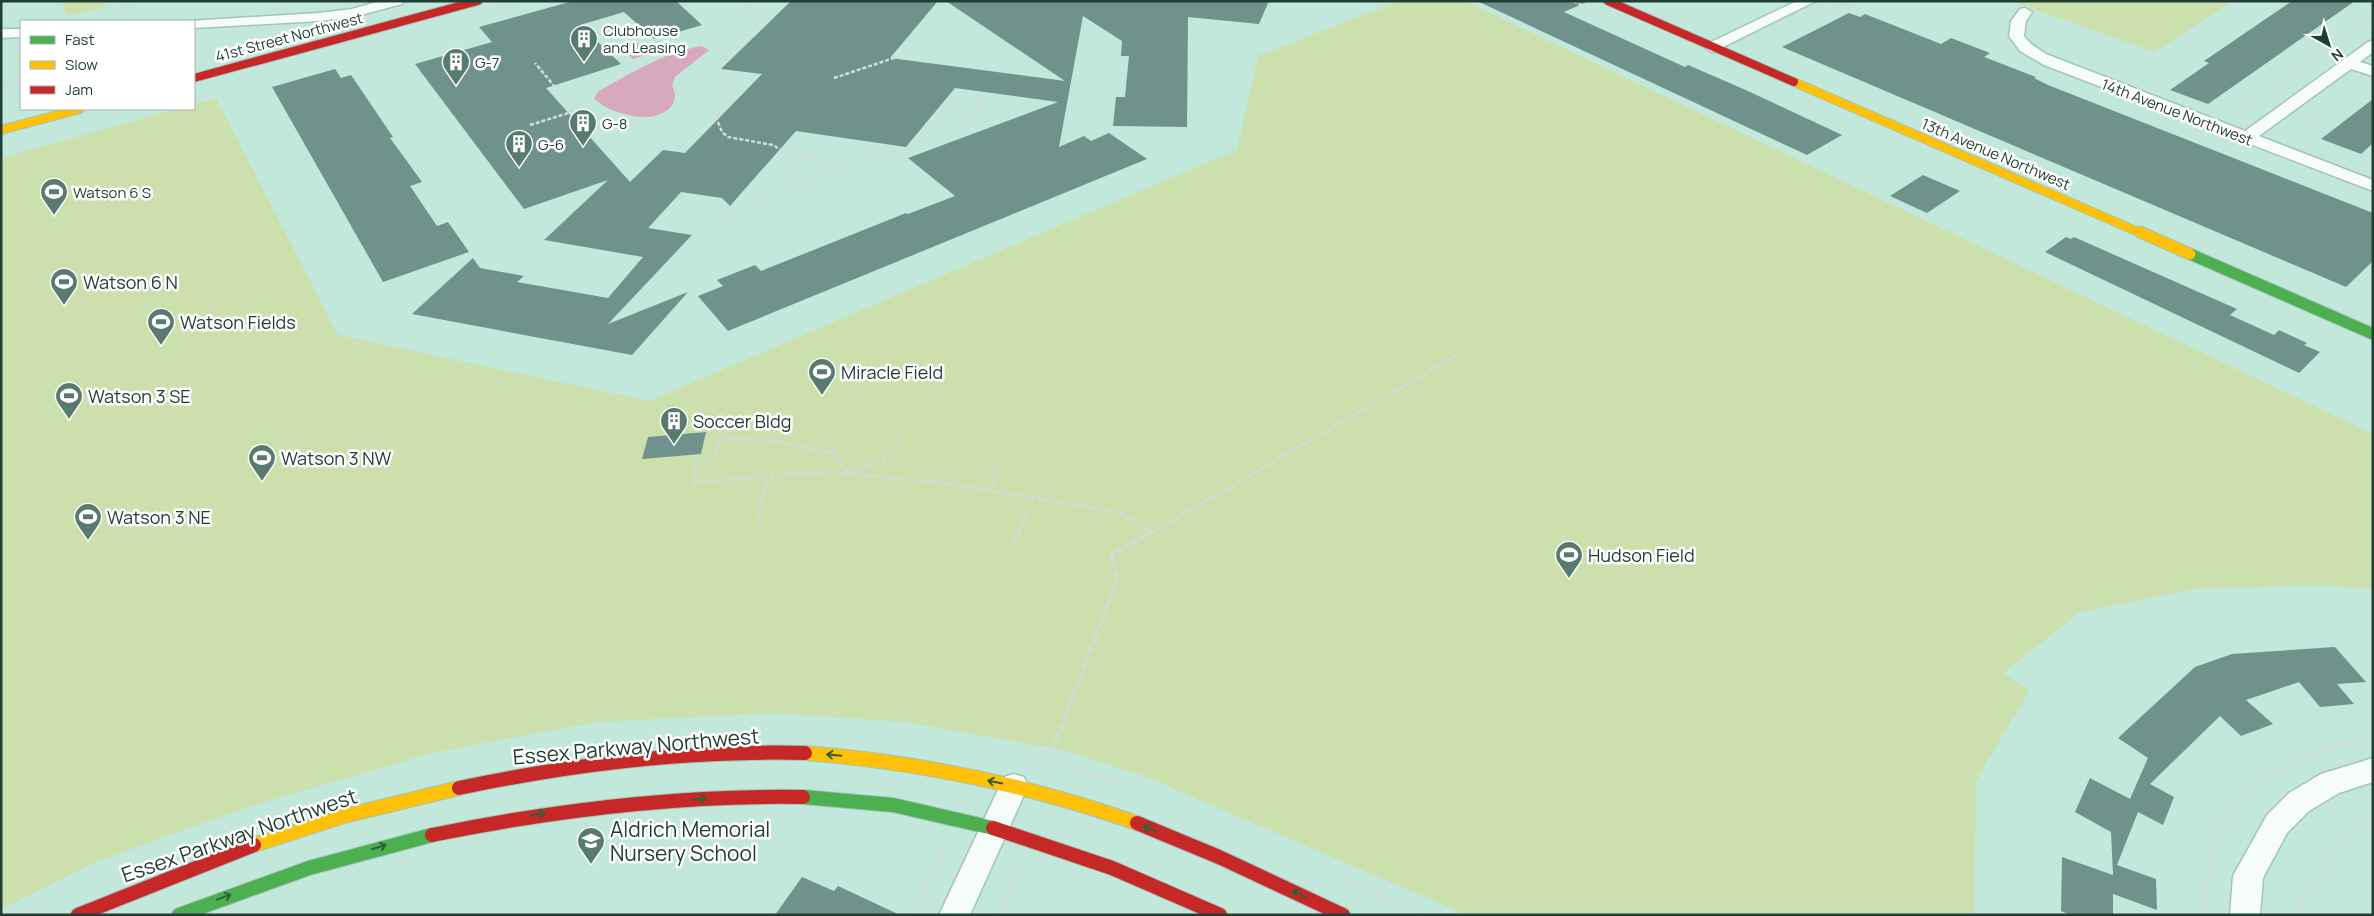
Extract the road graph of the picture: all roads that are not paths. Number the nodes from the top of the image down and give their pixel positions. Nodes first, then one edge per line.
1 (397, 1) edge
2 (478, 1) edge
3 (1608, 1) edge
4 (1809, 1) edge
5 (2025, 12) dead end
6 (353, 13) junction
7 (195, 24) edge
8 (367, 31) junction
9 (20, 33) edge
10 (1, 34) edge
11 (2373, 45) edge
12 (1712, 47) junction
13 (2348, 63) junction
14 (2373, 71) edge
15 (195, 78) edge
16 (76, 110) edge
17 (1, 130) edge
18 (2246, 138) junction
19 (2373, 186) edge
20 (2373, 334) edge
21 (2373, 770) edge
22 (1014, 786) junction
23 (994, 828) junction
24 (78, 915) edge
25 (179, 915) edge
26 (954, 915) edge
27 (1220, 915) edge
28 (1343, 915) edge
29 (2245, 915) edge

1 - 6 street
2 - 8 street, 41st Street Northwest
3 - 12 street, 13th Avenue Northwest
4 - 12 street
5 - 18 street, 14th Avenue Northwest
6 - 7 street
6 - 8 street
8 - 15 street, 41st Street Northwest
9 - 10 street
11 - 13 street
12 - 20 street, 13th Avenue Northwest
13 - 14 street
13 - 18 street
16 - 17 street
18 - 19 street, 14th Avenue Northwest
21 - 29 street
22 - 23 street
22 -> 24 street, Essex Parkway Northwest
28 -> 22 street, Essex Parkway Northwest
25 -> 23 street
23 - 26 street
23 - 27 street

